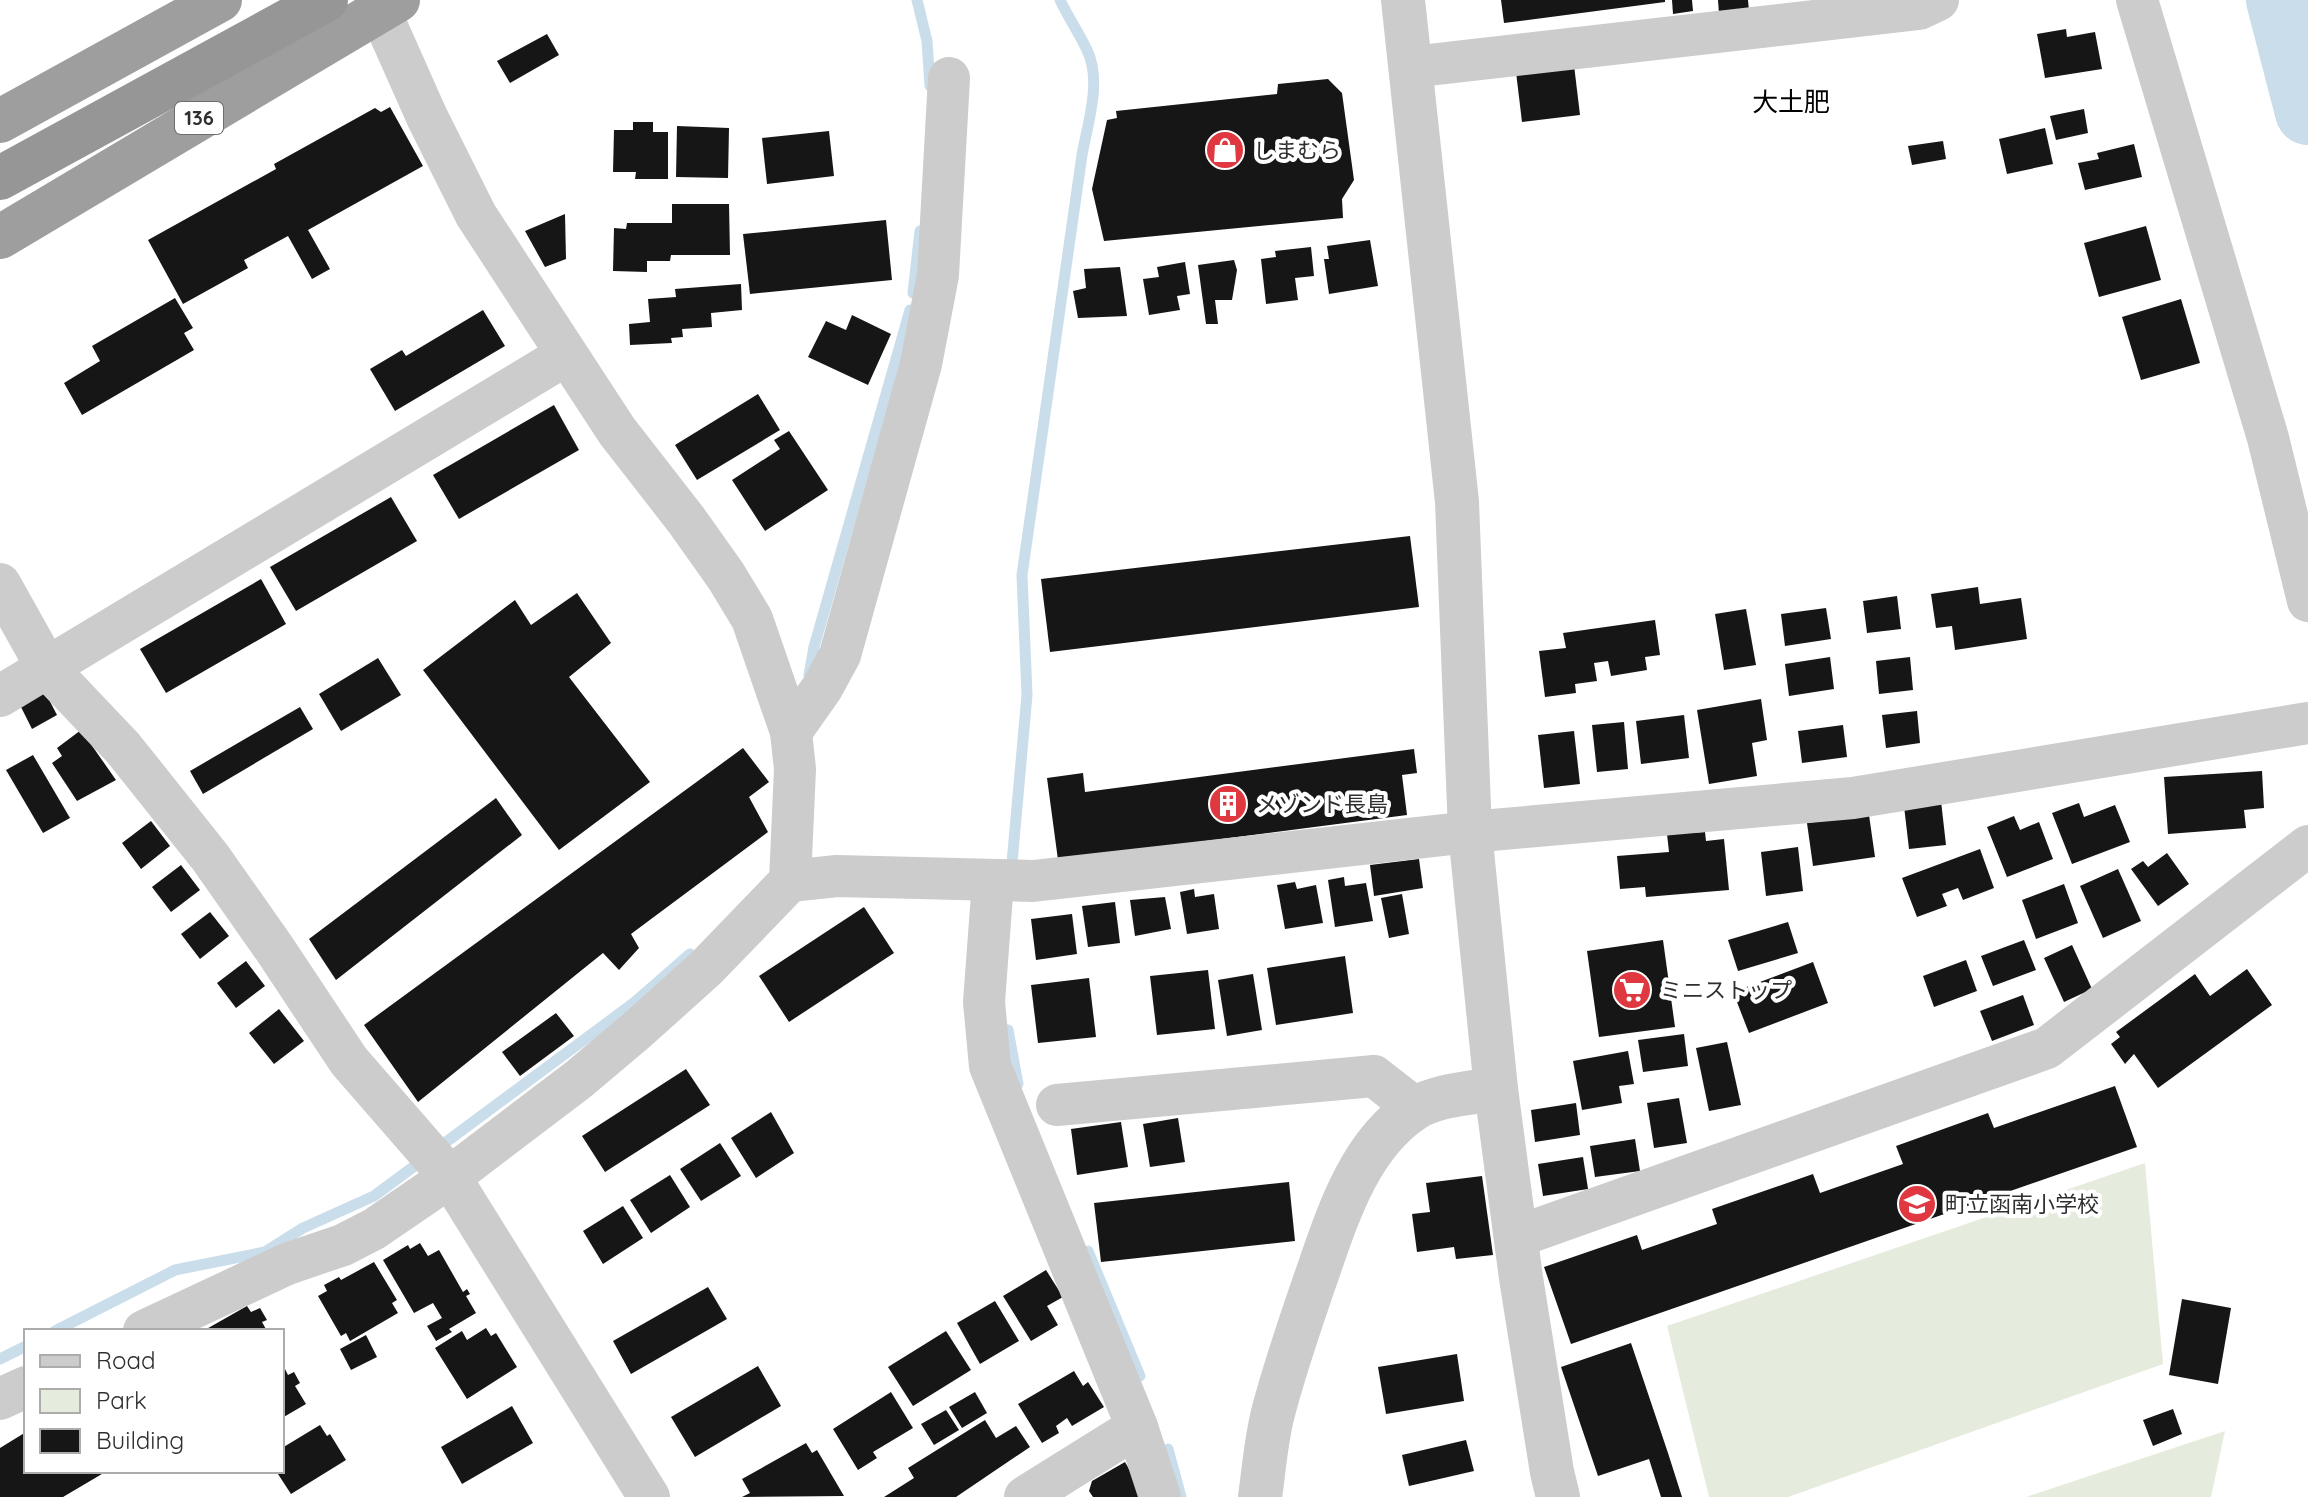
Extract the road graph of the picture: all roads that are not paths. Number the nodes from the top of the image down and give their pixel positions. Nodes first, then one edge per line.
1 (220, 0) edge
2 (326, 0) edge
3 (1403, 0) edge
4 (1938, 0) edge
5 (2137, 0) edge
6 (384, 4) edge
7 (1411, 67) junction
8 (949, 78) dead end
9 (0, 121) edge
10 (0, 178) edge
11 (0, 237) edge
12 (566, 355) junction
13 (0, 584) edge
14 (2308, 601) edge
15 (47, 668) junction
16 (0, 696) edge
17 (2308, 723) edge
18 (791, 732) junction
19 (1470, 832) junction
20 (2308, 846) edge
21 (790, 881) junction
22 (993, 881) junction
23 (1496, 1089) junction
24 (1057, 1105) dead end
25 (1415, 1108) junction
26 (450, 1177) junction
27 (1516, 1237) junction
28 (148, 1329) edge
29 (24, 1388) edge
30 (0, 1399) edge
31 (1137, 1427) junction
32 (649, 1497) edge
33 (1025, 1497) edge
34 (1160, 1497) edge
35 (1260, 1497) edge
36 (1558, 1497) edge

1 - 9 highway
2 - 10 highway
3 - 7 street
4 - 7 street
5 - 14 street
6 - 11 highway, 136
6 - 12 street
7 - 19 street
8 - 18 street
12 - 15 street
12 - 18 street
13 - 15 street
15 - 16 street
15 - 26 street
17 - 19 street
18 - 21 street
19 - 22 street
19 - 23 street
20 - 27 street
21 - 22 street
21 - 26 street
22 - 31 street
23 - 25 street
23 - 27 street
24 - 25 street
25 - 35 street
26 - 28 street
26 - 32 street
27 - 36 street
29 - 30 street
31 - 33 street
31 - 34 street

